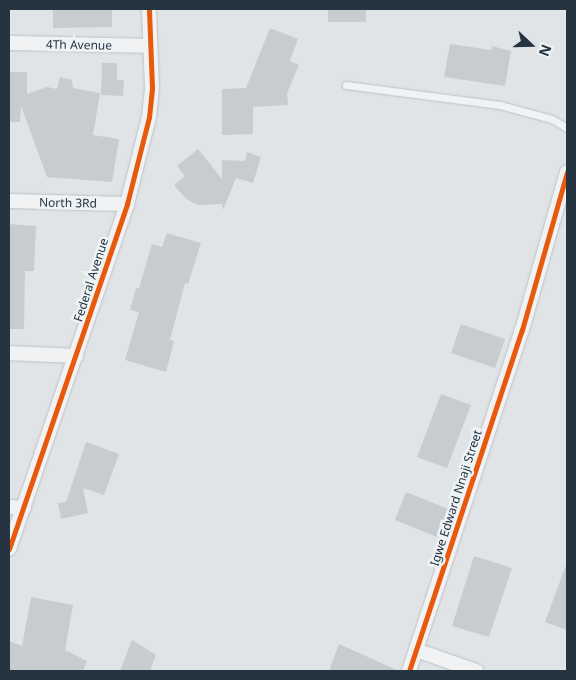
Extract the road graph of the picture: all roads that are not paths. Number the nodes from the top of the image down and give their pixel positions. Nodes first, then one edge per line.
1 (149, 9) edge
2 (9, 43) edge
3 (148, 46) junction
4 (346, 85) dead end
5 (567, 128) edge
6 (567, 176) edge
7 (9, 201) edge
8 (127, 204) junction
9 (9, 353) edge
10 (76, 356) junction
11 (9, 507) edge
12 (24, 508) junction
13 (9, 549) edge
14 (416, 650) junction
15 (409, 671) edge
16 (476, 671) edge

1 - 3 street, Federal Avenue
2 - 3 street, 4Th Avenue
3 - 8 street, Federal Avenue
4 - 5 lane
6 - 14 street, Igwe Edward Nnaji Street
7 - 8 street, North 3Rd
8 - 10 street, Federal Avenue
9 - 10 street
10 - 12 street, Federal Avenue
11 - 12 street
12 - 13 street, Federal Avenue
14 - 15 street, Igwe Edward Nnaji Street
14 - 16 street

